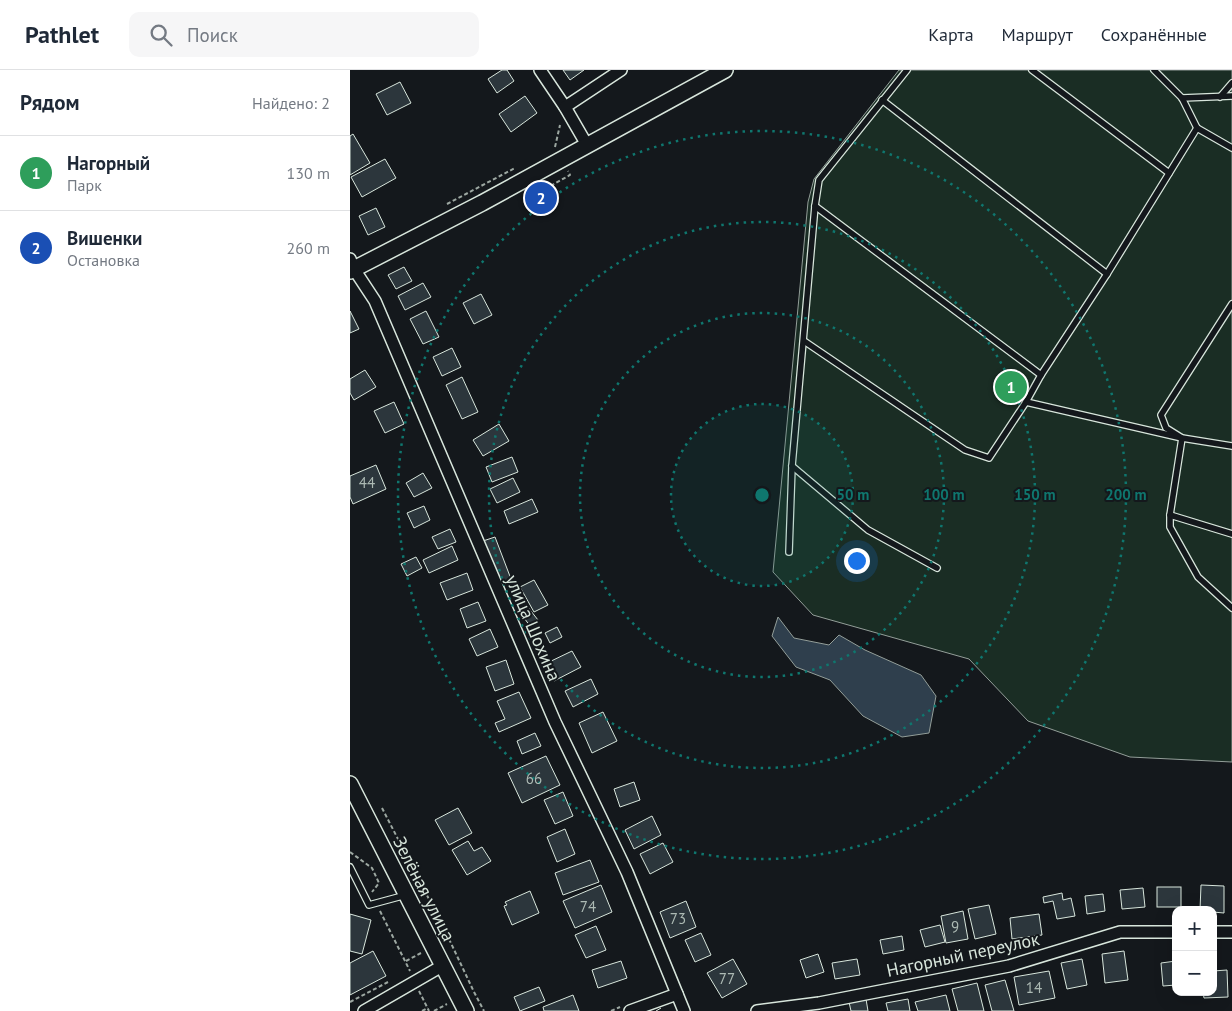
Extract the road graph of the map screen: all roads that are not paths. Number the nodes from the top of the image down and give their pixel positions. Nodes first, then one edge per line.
1 (540, 70) edge
2 (621, 70) edge
3 (725, 70) edge
4 (907, 70) edge
5 (1032, 70) edge
6 (1154, 70) edge
7 (1232, 83) edge
8 (1232, 96) edge
9 (1220, 97) junction
10 (1182, 98) junction
11 (882, 100) junction
12 (565, 107) junction
13 (1196, 128) junction
14 (587, 145) junction
15 (1232, 148) edge
16 (1169, 173) junction
17 (814, 206) junction
18 (351, 266) edge
19 (1107, 274) junction
20 (1232, 304) edge
21 (804, 341) junction
22 (1041, 375) junction
23 (1026, 402) junction
24 (1182, 438) junction
25 (1232, 446) edge
26 (792, 466) junction
27 (1170, 515) junction
28 (1232, 534) edge
29 (788, 552) dead end
30 (937, 568) dead end
31 (1232, 608) edge
32 (351, 788) edge
33 (350, 867) edge
34 (406, 895) junction
35 (1172, 932) edge
36 (1217, 932) edge
37 (1232, 932) edge
38 (442, 966) junction
39 (677, 994) junction
40 (364, 1011) edge
41 (466, 1011) edge
42 (630, 1011) edge
43 (684, 1011) edge
44 (756, 1011) edge

1 - 12 street
2 - 12 street
3 - 14 main road
4 - 11 lane
5 - 16 lane
6 - 10 lane
7 - 9 lane
8 - 9 lane
9 - 10 lane
10 - 13 lane
11 - 17 lane
11 - 19 lane
12 - 14 street
13 - 15 lane
13 - 16 lane
14 - 18 main road
16 - 19 lane
17 - 21 lane
17 - 22 lane
18 - 39 street, улица Шохина
19 - 22 lane
20 - 24 lane
21 - 23 lane
21 - 26 lane
22 - 23 lane
23 - 24 lane
24 - 25 lane
24 - 27 lane
26 - 29 lane
26 - 30 lane
27 - 28 lane
27 - 31 lane
32 - 34 main road, Зелёная улица
33 - 34 lane
34 - 38 main road, Зелёная улица
35 - 44 street, Нагорный переулок
36 - 37 street
38 - 40 street
38 - 41 main road, Зелёная улица
39 - 42 street
39 - 43 street, улица Шохина

